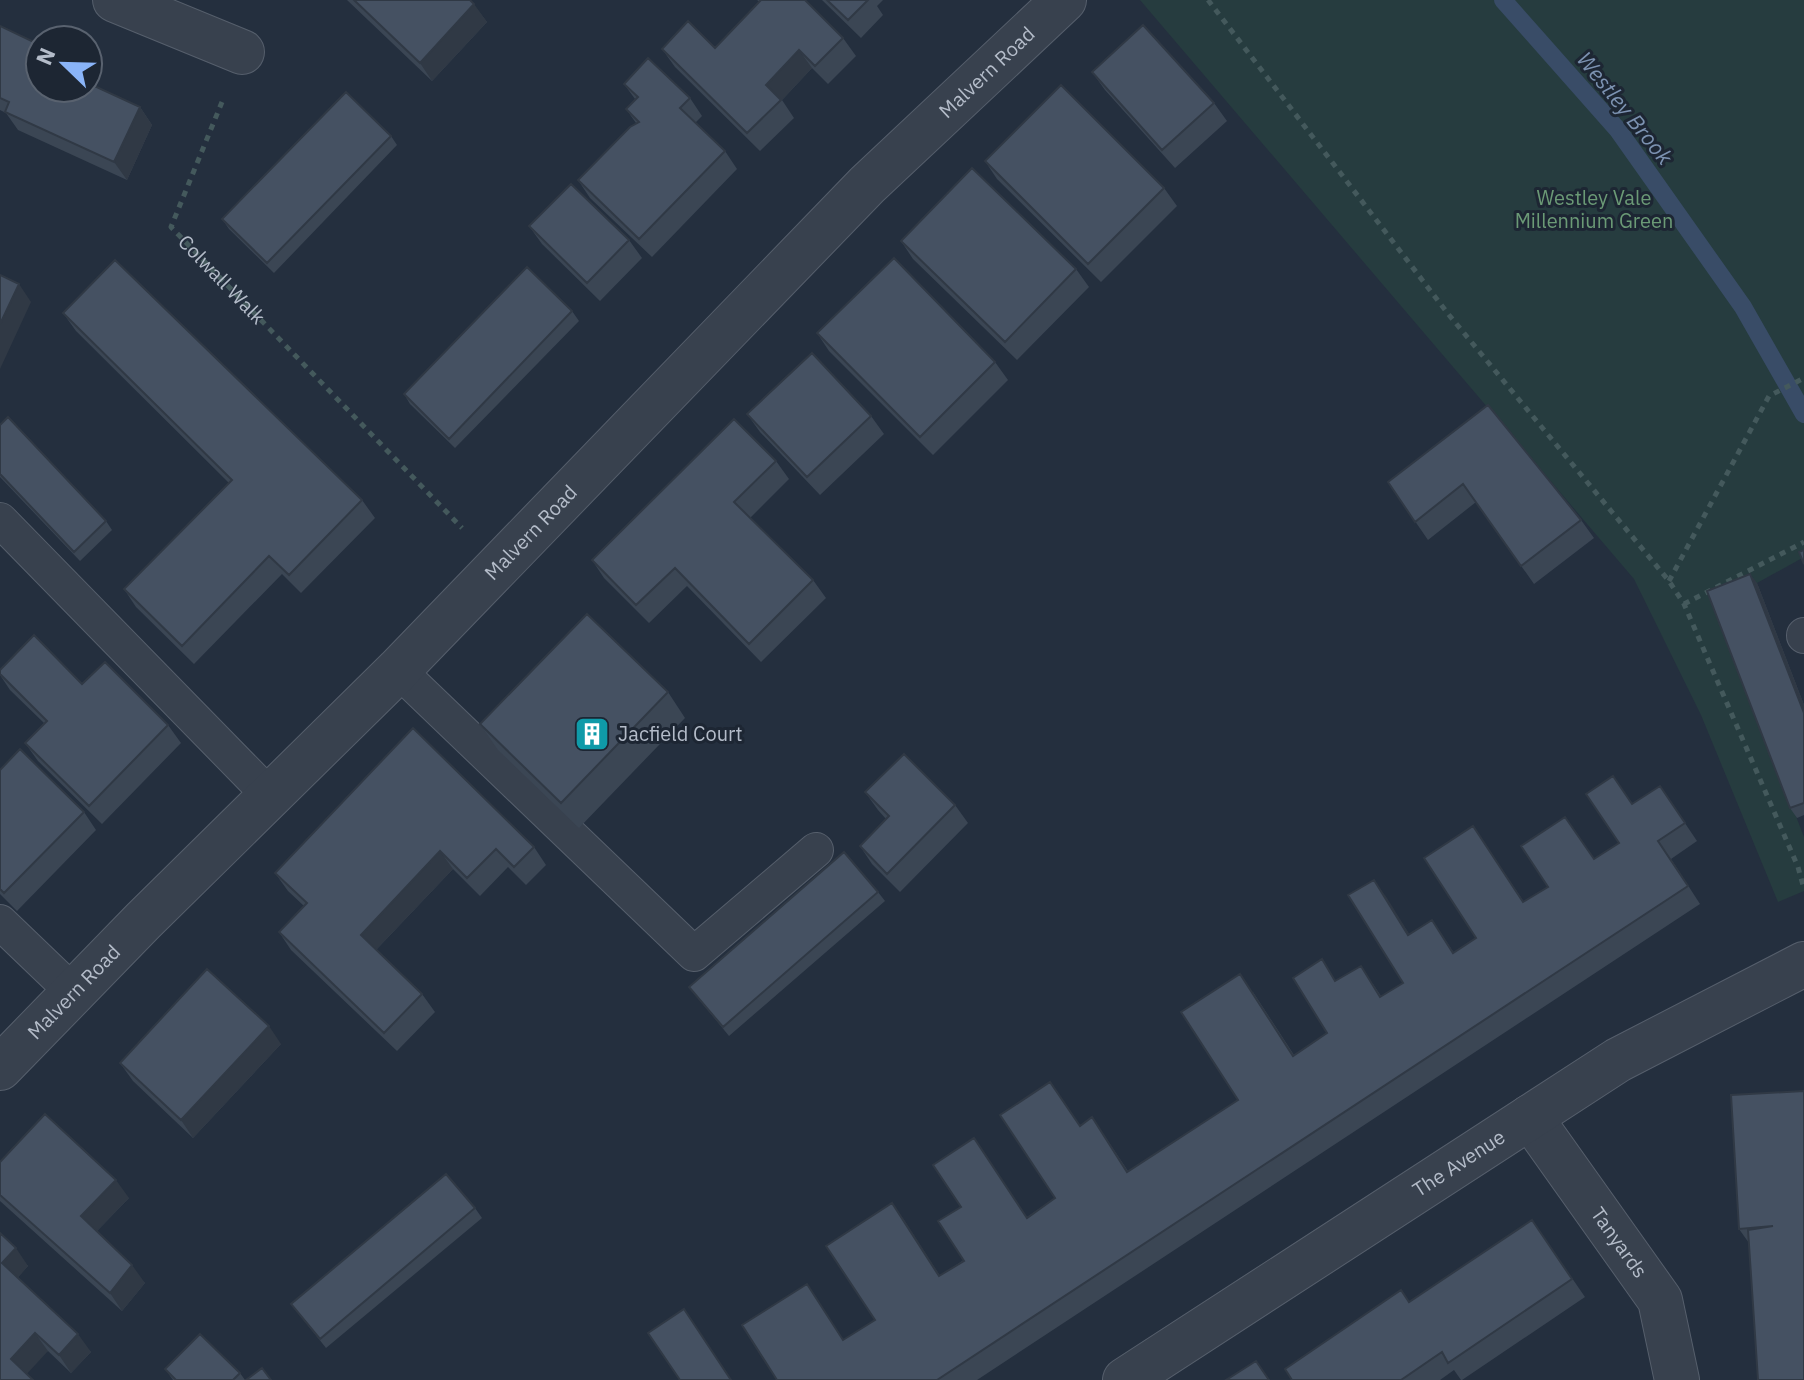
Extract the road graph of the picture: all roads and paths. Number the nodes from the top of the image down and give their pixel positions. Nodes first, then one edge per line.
1 (115, 0) edge
2 (1064, 0) edge
3 (1208, 0) edge
4 (242, 52) joint
5 (1804, 378) edge
6 (0, 520) edge
7 (1804, 542) edge
8 (498, 566) junction
9 (1669, 581) junction
10 (1684, 604) junction
11 (398, 670) junction
12 (270, 796) junction
13 (816, 850) dead end
14 (1804, 889) edge
15 (0, 922) edge
16 (1804, 964) edge
17 (73, 992) junction
18 (0, 1068) edge
19 (1530, 1117) junction
20 (1125, 1380) edge
21 (1677, 1380) edge

1 - 4 street
2 - 8 street, Malvern Road
3 - 9 path
4 - 8 path, Colwall Walk
5 - 9 path
6 - 12 lane
7 - 10 path
8 - 11 street, Malvern Road
9 - 10 path
10 - 14 path
11 - 12 street, Malvern Road
11 - 13 lane
12 - 17 street, Malvern Road
15 - 17 lane
16 - 19 street, The Avenue
17 - 18 street, Malvern Road
19 - 20 street, The Avenue
19 - 21 street, Tanyards

